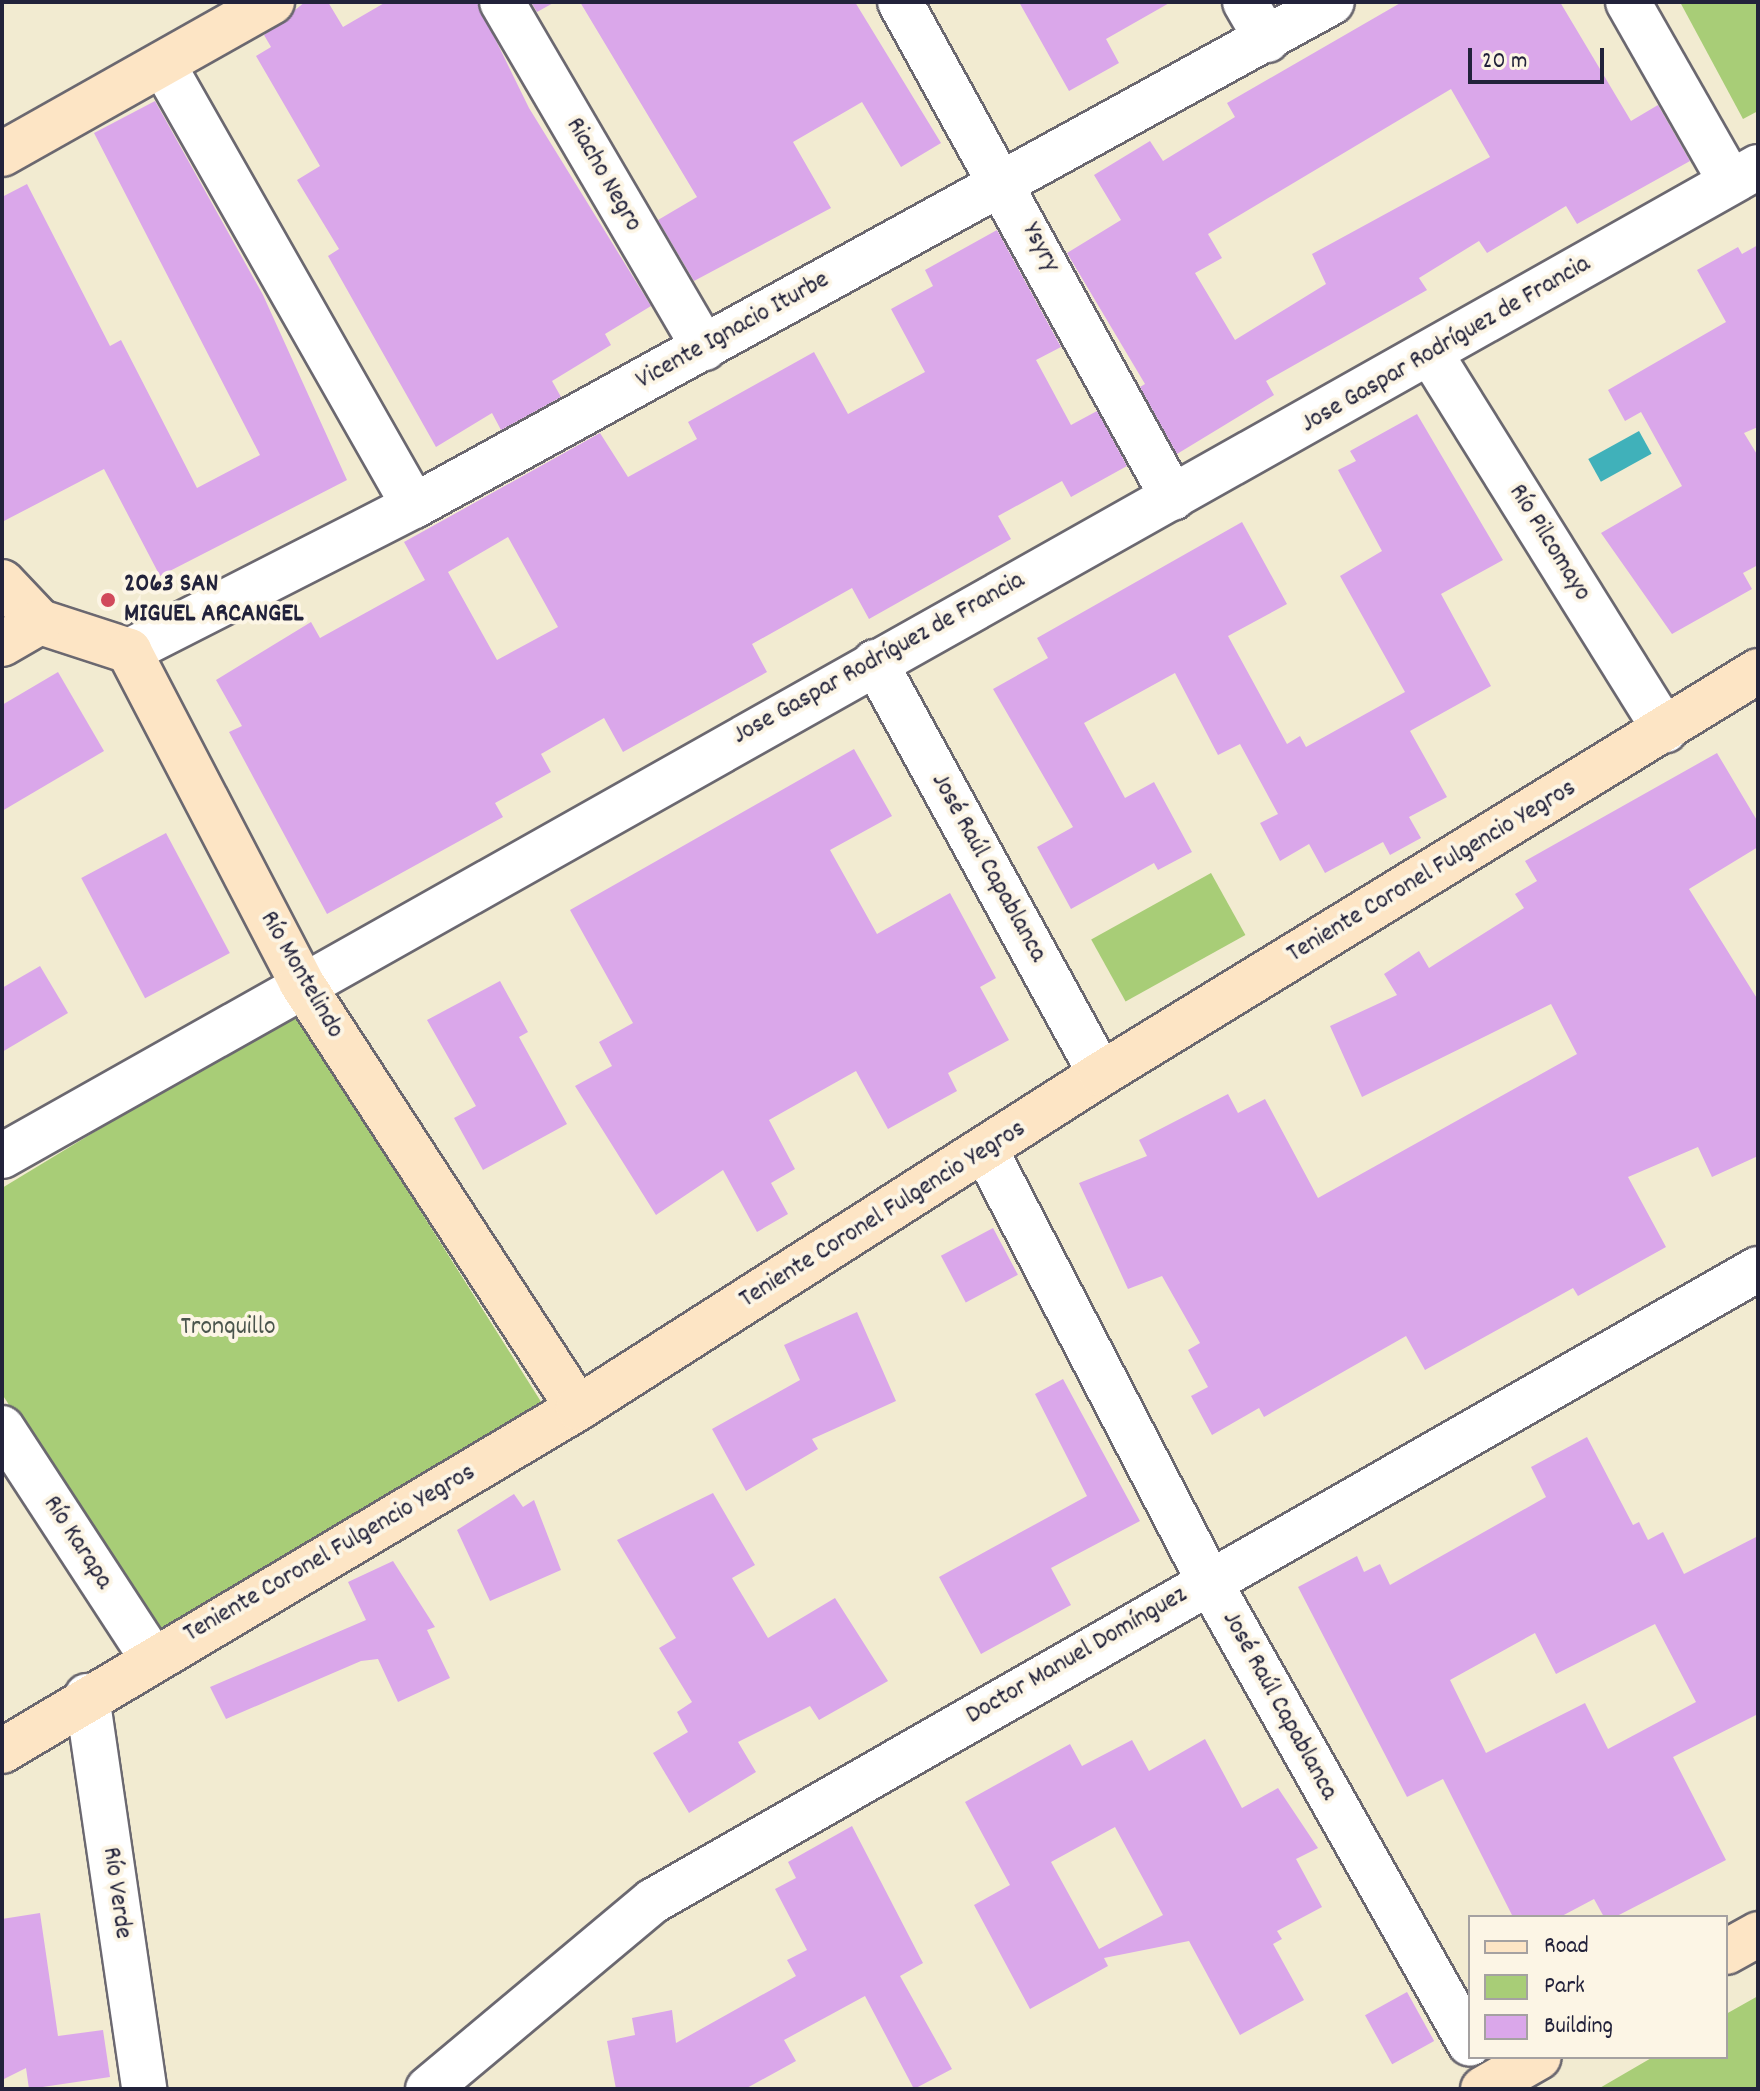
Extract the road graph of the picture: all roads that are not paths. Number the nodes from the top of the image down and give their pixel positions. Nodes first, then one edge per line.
1 (272, 2) edge
2 (502, 2) edge
3 (900, 2) edge
4 (1245, 2) edge
5 (1332, 2) edge
6 (1628, 2) edge
7 (1267, 40) junction
8 (164, 66) junction
9 (2, 154) edge
10 (1744, 174) edge
11 (1002, 178) junction
12 (704, 348) junction
13 (1432, 356) junction
14 (1173, 498) junction
15 (414, 506) junction
16 (2, 582) edge
17 (40, 622) junction
18 (2, 644) edge
19 (129, 651) junction
20 (875, 662) junction
21 (1758, 671) edge
22 (1665, 730) junction
23 (301, 982) junction
24 (1101, 1074) junction
25 (986, 1151) junction
26 (2, 1156) edge
27 (1758, 1269) edge
28 (578, 1408) junction
29 (2, 1428) edge
30 (1209, 1581) junction
31 (152, 1658) junction
32 (87, 1696) junction
33 (2, 1751) edge
34 (1758, 1934) edge
35 (1728, 1951) edge
36 (1468, 2040) edge
37 (1533, 2059) edge
38 (1484, 2076) edge
39 (144, 2089) edge
40 (428, 2089) edge

1 - 8 street
2 - 12 street, Riacho Negro
3 - 11 street, Ysyry
4 - 7 street
5 - 7 street, Vicente Ignacio Iturbe
6 - 10 street
7 - 11 street, Vicente Ignacio Iturbe
8 - 9 street
8 - 15 street
10 - 13 street, Jose Gaspar Rodríguez de Francia
11 - 12 street, Vicente Ignacio Iturbe
11 - 14 street, Ysyry
12 - 15 street, Vicente Ignacio Iturbe
13 - 14 street, Jose Gaspar Rodríguez de Francia
13 - 22 street, Río Pilcomayo
14 - 20 street, Jose Gaspar Rodríguez de Francia
15 - 19 street, Vicente Ignacio Iturbe
16 - 17 street
17 - 18 street
17 - 19 street
19 - 23 street, Río Montelindo
20 - 23 street, Jose Gaspar Rodríguez de Francia
20 - 24 street, José Raúl Capablanca
21 - 22 street, Teniente Coronel Fulgencio Yegros
22 - 24 street, Teniente Coronel Fulgencio Yegros
23 - 26 street, Jose Gaspar Rodríguez de Francia
23 - 28 street, Río Montelindo
24 - 25 street, Teniente Coronel Fulgencio Yegros
25 - 28 street, Teniente Coronel Fulgencio Yegros
25 - 30 street, José Raúl Capablanca
27 - 30 street, Doctor Manuel Domínguez
28 - 31 street, Teniente Coronel Fulgencio Yegros
29 - 31 street, Río Karapa
30 - 36 street, José Raúl Capablanca
30 - 40 street, Doctor Manuel Domínguez
31 - 32 street, Teniente Coronel Fulgencio Yegros
32 - 33 street, Teniente Coronel Fulgencio Yegros
32 - 39 street, Río Verde
34 - 35 street
37 - 38 street

